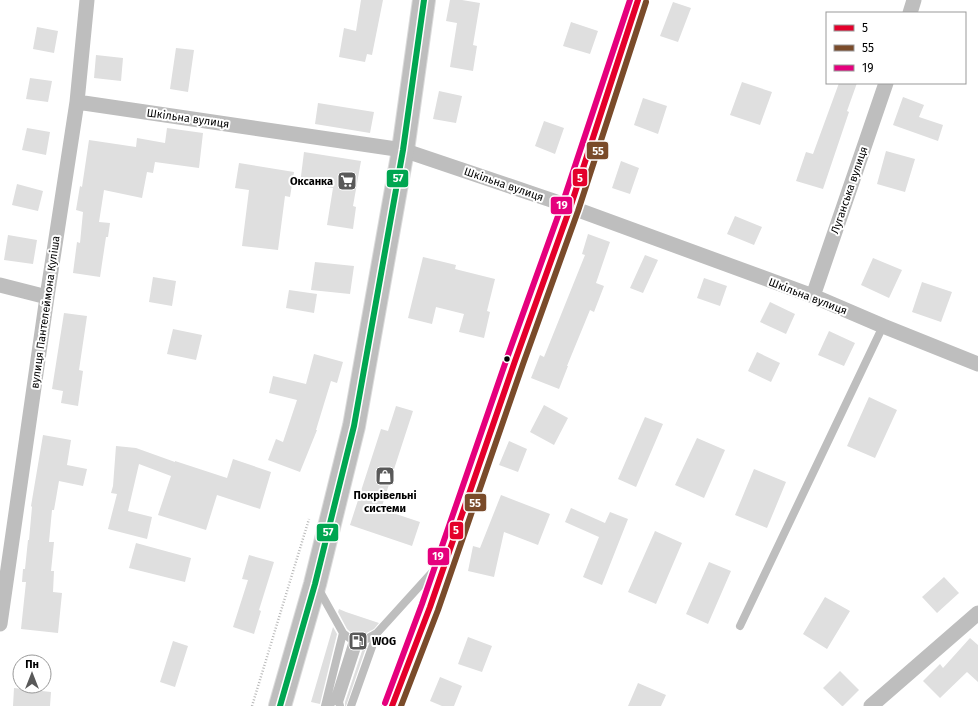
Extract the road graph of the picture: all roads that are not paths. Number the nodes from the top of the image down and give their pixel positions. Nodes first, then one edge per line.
1 (87, 0) edge
2 (424, 0) edge
3 (638, 0) edge
4 (914, 0) edge
5 (910, 12) edge
6 (886, 84) edge
7 (77, 102) junction
8 (403, 150) junction
9 (570, 208) junction
10 (0, 284) edge
11 (47, 296) junction
12 (813, 296) junction
13 (883, 326) junction
14 (978, 364) edge
15 (448, 556) junction
16 (315, 584) junction
17 (978, 613) edge
18 (0, 624) edge
19 (740, 626) dead end
20 (377, 633) junction
21 (280, 706) edge
22 (326, 706) edge
23 (340, 706) edge
24 (351, 706) edge
25 (392, 706) edge
26 (870, 706) edge

1 - 7 street, вулиця Пантелеймона Куліша
2 - 8 main road
3 - 9 main road
4 - 5 street
6 - 12 street, Луганська вулиця
7 - 8 street, Шкільна вулиця
7 - 11 street, вулиця Пантелеймона Куліша
8 - 9 street, Шкільна вулиця
8 - 16 main road
9 - 12 street, Шкільна вулиця
9 - 15 main road
10 - 11 street
11 - 18 street, вулиця Пантелеймона Куліша
12 - 13 street, Шкільна вулиця
13 - 14 street, Шкільна вулиця
13 - 19 lane
15 - 20 lane
15 - 25 main road
16 - 21 main road
16 - 22 lane
17 - 26 street
20 - 23 lane
20 - 24 lane

